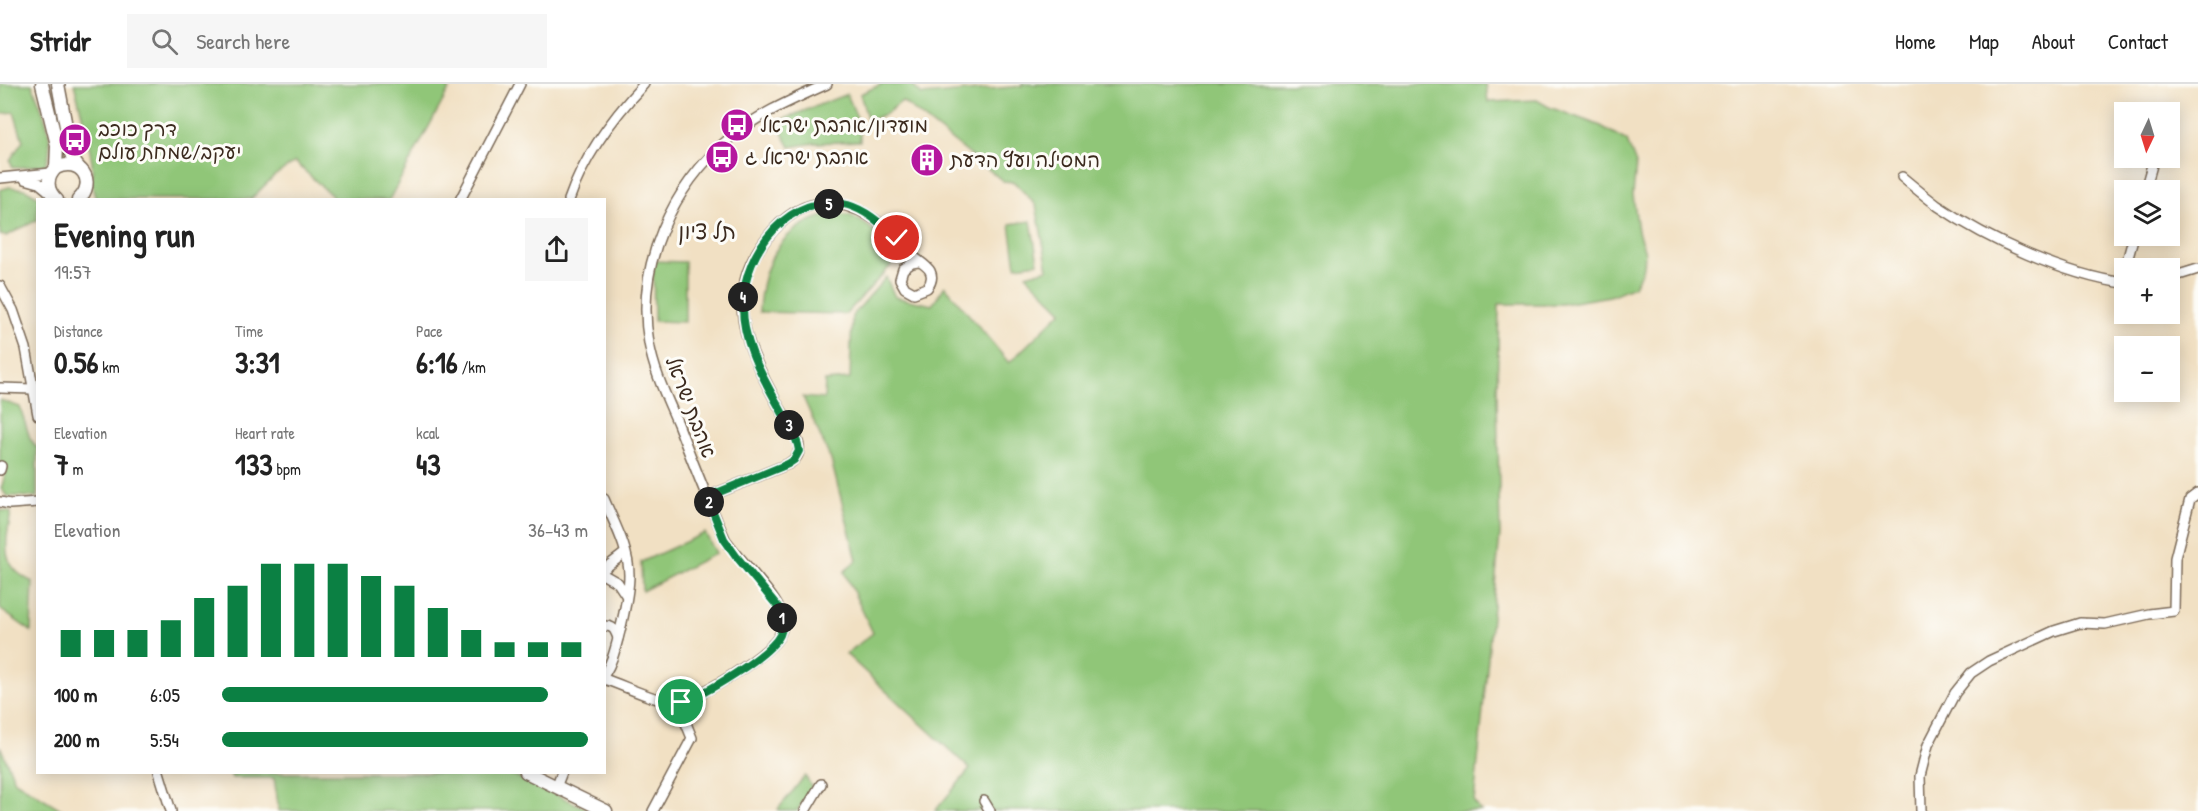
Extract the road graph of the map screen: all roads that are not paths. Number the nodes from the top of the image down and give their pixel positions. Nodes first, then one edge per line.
1 (42, 84) edge
2 (58, 84) edge
3 (520, 84) edge
4 (644, 84) edge
5 (827, 84) edge
6 (79, 168) junction
7 (54, 171) junction
8 (14, 177) junction
9 (1902, 177) dead end
10 (0, 178) edge
11 (55, 198) edge
12 (80, 198) edge
13 (461, 198) edge
14 (570, 198) edge
15 (904, 246) junction
16 (918, 262) junction
17 (907, 265) junction
18 (2198, 269) edge
19 (2180, 275) edge
20 (2114, 281) edge
21 (0, 286) edge
22 (0, 388) edge
23 (33, 388) junction
24 (36, 404) edge
25 (2198, 493) edge
26 (707, 497) junction
27 (0, 502) edge
28 (36, 502) edge
29 (606, 504) edge
30 (625, 553) junction
31 (606, 567) edge
32 (606, 576) edge
33 (626, 598) junction
34 (606, 626) edge
35 (618, 638) junction
36 (606, 673) edge
37 (606, 678) edge
38 (681, 702) junction
39 (160, 774) edge
40 (530, 774) edge
41 (561, 774) edge
42 (820, 784) dead end
43 (556, 787) junction
44 (984, 801) dead end
45 (171, 811) edge
46 (606, 811) edge
47 (653, 811) edge
48 (805, 811) edge
49 (990, 811) edge
50 (1921, 811) edge

1 - 7 street
2 - 6 street
3 - 13 street
4 - 14 street
5 - 26 street, אהבת ישראל
6 - 7 street
6 - 12 street
7 - 8 street
7 - 11 street
8 - 10 street
8 - 11 street
9 - 20 street
15 - 16 street
15 - 17 street
15 - 26 street
16 - 17 street
16 - 17 street
18 - 19 street
21 - 23 street
22 - 23 street
23 - 24 street
25 - 50 street
26 - 38 street, אהבת ישראל
27 - 28 street
29 - 30 street
30 - 31 street
30 - 33 street
32 - 33 street
33 - 35 street
34 - 35 street
35 - 36 street
37 - 38 street
38 - 47 street
39 - 45 street
40 - 43 street
41 - 43 street
42 - 48 street
43 - 46 street
44 - 49 street

